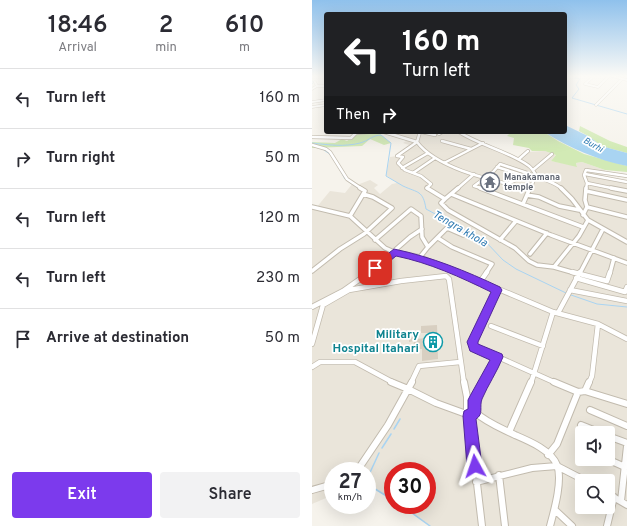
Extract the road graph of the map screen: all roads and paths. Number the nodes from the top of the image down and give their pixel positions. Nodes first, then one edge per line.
1 (322, 101) edge
2 (600, 101) edge
3 (312, 102) edge
4 (324, 105) edge
5 (596, 105) dead end
6 (312, 107) edge
7 (355, 134) edge
8 (391, 134) edge
9 (420, 134) edge
10 (430, 134) edge
11 (462, 134) edge
12 (434, 135) dead end
13 (312, 137) edge
14 (442, 141) dead end
15 (417, 142) junction
16 (483, 143) junction
17 (312, 145) edge
18 (471, 149) junction
19 (528, 151) dead end
20 (428, 153) junction
21 (552, 154) dead end
22 (435, 158) junction
23 (519, 159) junction
24 (444, 163) junction
25 (497, 167) junction
26 (402, 168) junction
27 (535, 172) junction
28 (413, 173) junction
29 (474, 174) junction
30 (530, 174) junction
31 (585, 174) junction
32 (525, 176) junction
33 (627, 176) edge
34 (483, 178) junction
35 (627, 182) edge
36 (587, 183) junction
37 (509, 184) junction
38 (529, 189) junction
39 (586, 191) junction
40 (627, 192) edge
41 (363, 194) junction
42 (451, 194) junction
43 (527, 195) junction
44 (445, 200) junction
45 (627, 200) edge
46 (523, 204) junction
47 (587, 206) junction
48 (312, 207) edge
49 (579, 210) junction
50 (583, 215) junction
51 (350, 216) junction
52 (627, 217) edge
53 (588, 220) junction
54 (516, 221) junction
55 (583, 227) junction
56 (422, 229) junction
57 (604, 229) junction
58 (366, 231) junction
59 (547, 233) junction
60 (463, 235) dead end
61 (438, 238) junction
62 (375, 240) junction
63 (500, 240) junction
64 (627, 242) edge
65 (574, 243) junction
66 (428, 247) junction
67 (591, 250) junction
68 (394, 252) junction
69 (530, 254) dead end
70 (420, 258) junction
71 (614, 258) junction
72 (627, 263) edge
73 (554, 268) junction
74 (312, 271) edge
75 (577, 276) junction
76 (480, 282) junction
77 (627, 287) edge
78 (497, 290) junction
79 (570, 290) junction
80 (627, 301) edge
81 (312, 307) edge
82 (555, 312) junction
83 (598, 324) junction
84 (491, 326) dead end
85 (627, 338) edge
86 (312, 344) edge
87 (543, 346) junction
88 (498, 357) junction
89 (460, 362) junction
90 (312, 367) edge
91 (534, 372) junction
92 (408, 389) junction
93 (585, 391) junction
94 (578, 392) junction
95 (627, 404) edge
96 (590, 410) dead end
97 (470, 414) junction
98 (627, 426) edge
99 (509, 432) junction
100 (615, 439) edge
101 (627, 444) edge
102 (548, 455) junction
103 (363, 462) edge
104 (615, 463) edge
105 (557, 466) junction
106 (624, 467) junction
107 (499, 475) junction
108 (575, 475) edge
109 (476, 482) junction
110 (324, 487) edge
111 (312, 490) edge
112 (615, 497) edge
113 (624, 503) edge
114 (555, 510) junction
115 (609, 514) edge
116 (482, 526) edge
117 (505, 526) edge
118 (550, 526) edge
119 (572, 526) edge
120 (607, 526) edge

1 - 3 street
2 - 5 street
4 - 6 street
7 - 13 street
8 - 15 street
9 - 15 street
10 - 12 street
11 - 16 street
14 - 18 street
15 - 20 street
15 - 26 street
16 - 18 street
16 - 23 street
17 - 41 street
18 - 24 street
19 - 23 street
20 - 22 street
20 - 26 street
21 - 27 street
22 - 24 street
22 - 28 street
23 - 27 street
24 - 29 street
25 - 30 street
25 - 32 street
25 - 34 street
26 - 28 street
27 - 30 street
27 - 38 street
27 - 49 street
28 - 44 street
29 - 34 street
29 - 42 street
30 - 32 street
31 - 33 street
31 - 35 street
31 - 36 street
32 - 37 street
34 - 37 street
34 - 46 street
36 - 39 street
36 - 40 street
37 - 38 street
38 - 43 street
39 - 45 street
39 - 47 street
41 - 51 street
41 - 58 street
42 - 44 street
42 - 54 street
43 - 46 street
43 - 49 street
44 - 63 street
46 - 55 street
47 - 50 street
47 - 52 street
48 - 51 street
49 - 50 street
50 - 53 street
51 - 58 street
53 - 55 street
53 - 57 street
54 - 59 street
54 - 63 street
55 - 65 street
56 - 62 street
56 - 66 street
56 - 68 street
57 - 64 street
57 - 67 street
58 - 62 street
58 - 74 street
59 - 65 street
59 - 69 street
60 - 61 street
61 - 66 street
61 - 76 street
62 - 68 street
63 - 73 street
65 - 67 street
65 - 73 street
66 - 70 street
67 - 71 street
67 - 75 street
68 - 70 street
68 - 81 street
70 - 76 street
71 - 72 street
71 - 75 street
73 - 75 street
75 - 77 street
75 - 79 street
76 - 78 street
78 - 82 street
78 - 88 street
79 - 80 street
79 - 82 street
82 - 83 street
82 - 87 street
83 - 85 street
83 - 93 street
84 - 87 street
86 - 89 street
87 - 91 street
88 - 91 street
88 - 97 street
89 - 92 street
89 - 97 street
90 - 92 street
91 - 94 street
91 - 99 street
92 - 97 street
92 - 103 street
93 - 94 street
93 - 95 street
94 - 102 street
96 - 98 street
97 - 99 street
97 - 109 street
99 - 102 street
100 - 101 street
101 - 106 street
102 - 105 street
104 - 106 street
105 - 107 street
105 - 108 street
105 - 114 street
106 - 113 street
107 - 109 street
107 - 117 street
109 - 116 street
110 - 111 street
112 - 113 street
114 - 118 street
114 - 119 street
115 - 120 street

